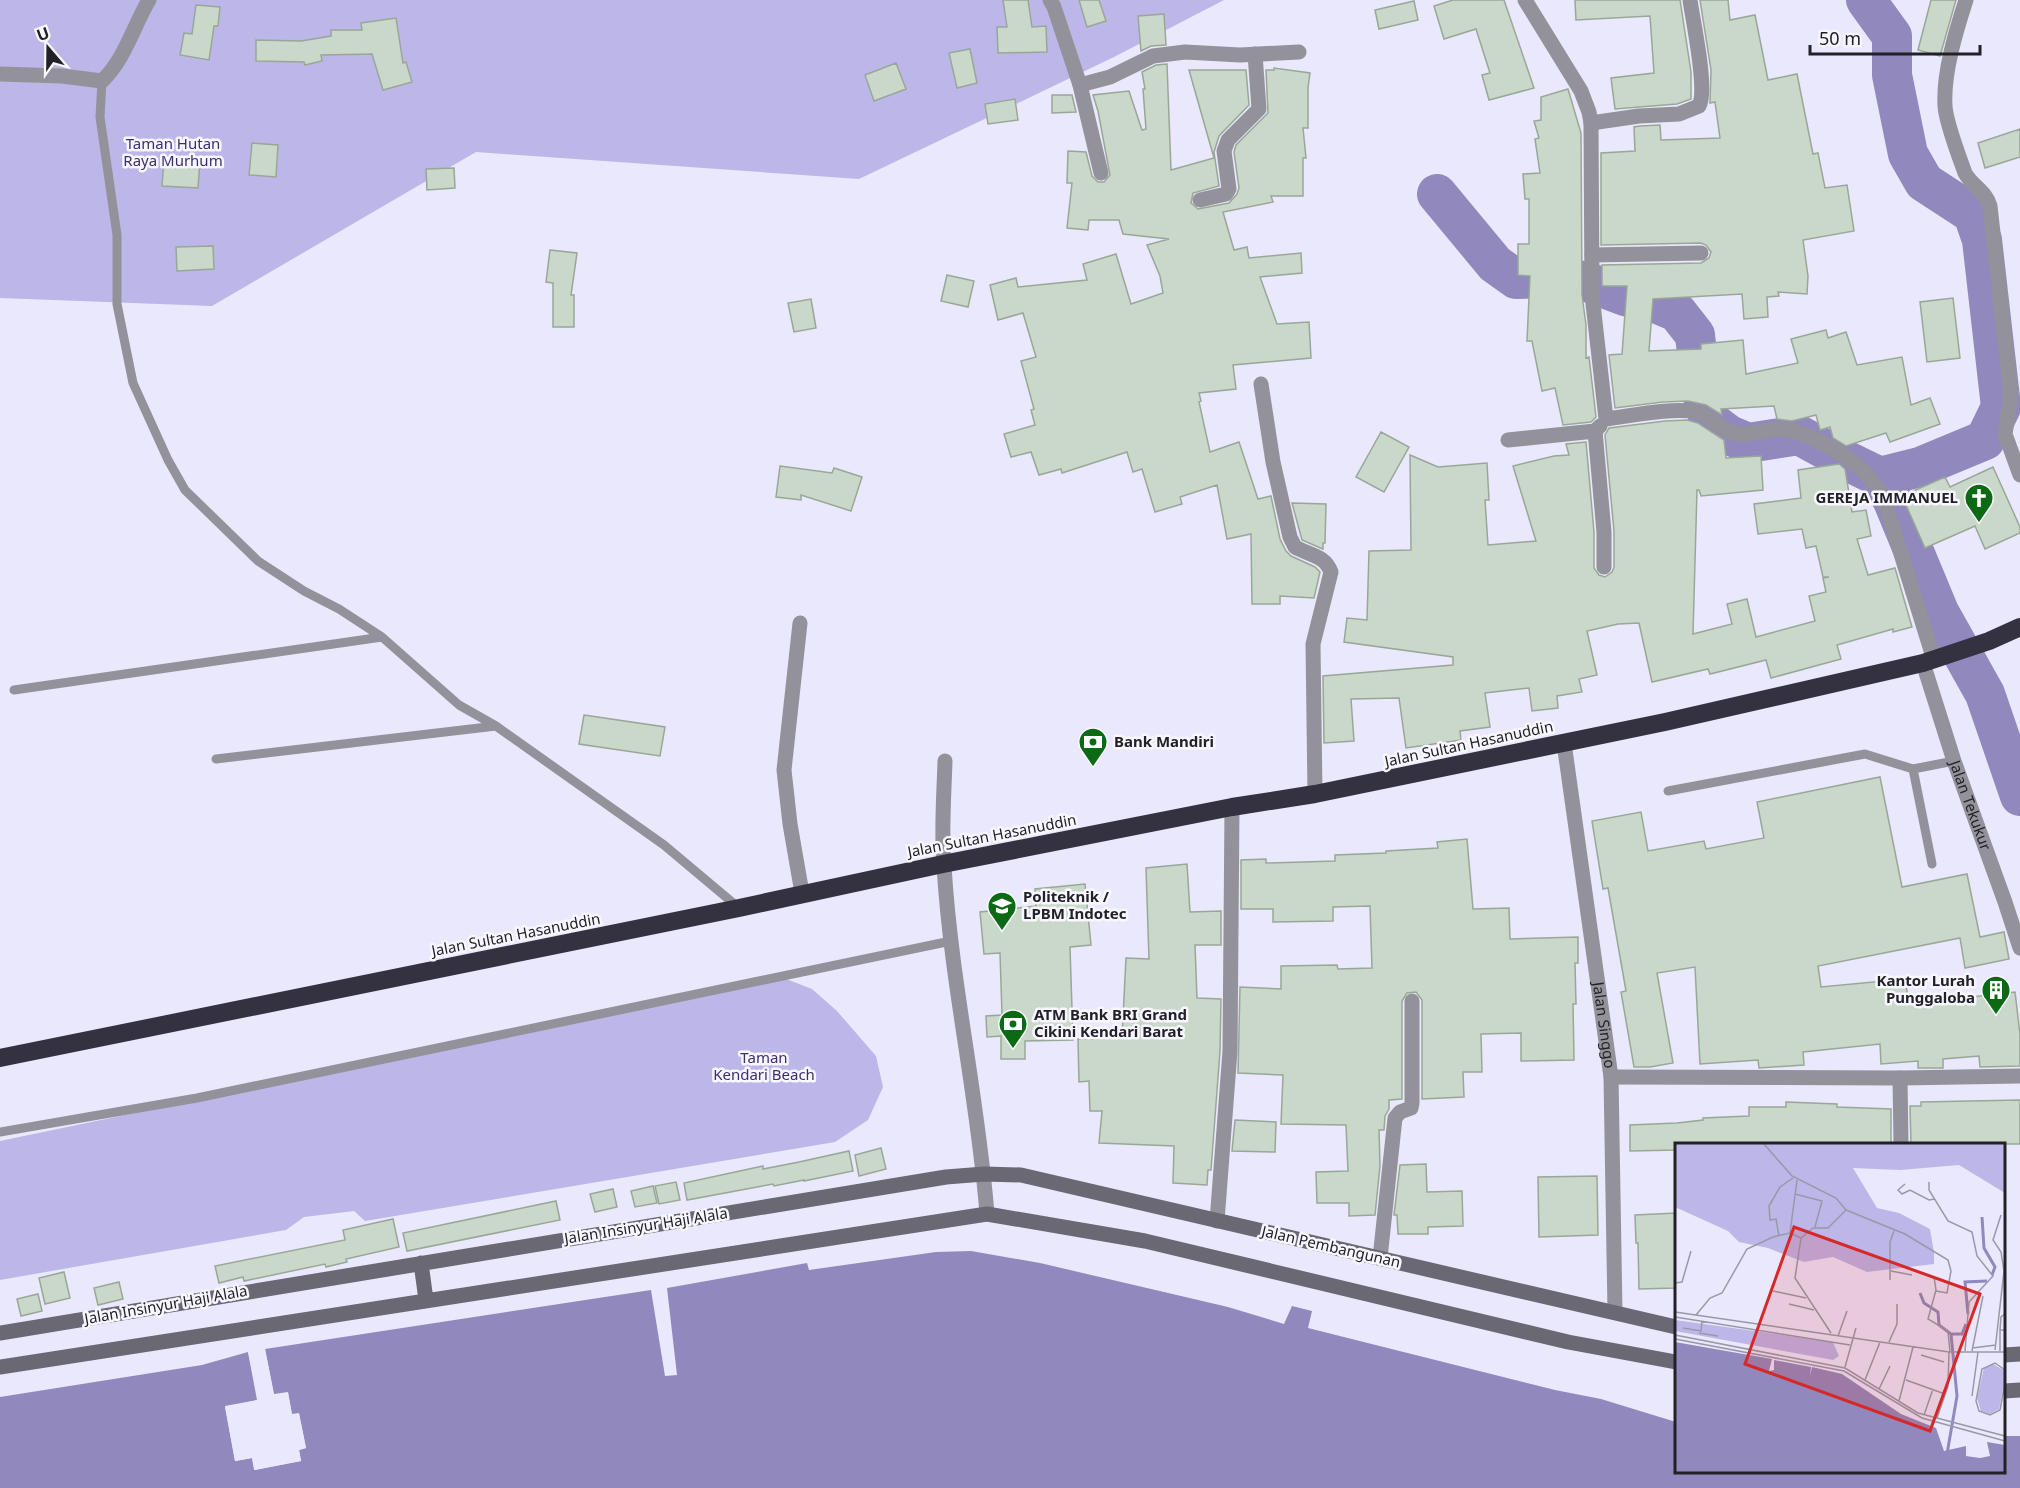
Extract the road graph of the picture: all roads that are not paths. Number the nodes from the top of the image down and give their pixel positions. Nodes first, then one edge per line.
1 (148, 0) edge
2 (1050, 0) edge
3 (1525, 0) edge
4 (1690, 0) edge
5 (1966, 0) edge
6 (1299, 52) dead end
7 (1255, 54) junction
8 (0, 74) edge
9 (102, 81) junction
10 (1080, 85) junction
11 (1591, 123) junction
12 (1101, 173) dead end
13 (1200, 200) dead end
14 (1701, 253) dead end
15 (1592, 255) junction
16 (1261, 384) dead end
17 (1606, 419) junction
18 (1595, 431) junction
19 (1508, 440) dead end
20 (2020, 475) edge
21 (1604, 567) dead end
22 (800, 623) dead end
23 (2020, 627) edge
24 (382, 637) junction
25 (1934, 660) junction
26 (14, 690) dead end
27 (496, 726) junction
28 (1563, 743) junction
29 (216, 759) dead end
30 (945, 761) dead end
31 (1954, 761) junction
32 (1913, 770) junction
33 (1668, 791) dead end
34 (1316, 794) junction
35 (1232, 807) junction
36 (944, 864) junction
37 (1932, 864) dead end
38 (802, 894) junction
39 (739, 908) junction
40 (951, 941) junction
41 (2020, 948) edge
42 (1412, 1001) dead end
43 (0, 1058) edge
44 (2020, 1076) edge
45 (1611, 1077) junction
46 (1900, 1078) junction
47 (0, 1132) edge
48 (1901, 1143) edge
49 (984, 1174) junction
50 (987, 1214) junction
51 (1217, 1221) junction
52 (1380, 1258) junction
53 (421, 1263) junction
54 (426, 1300) junction
55 (1615, 1312) junction
56 (1675, 1327) edge
57 (0, 1333) edge
58 (2020, 1354) edge
59 (2005, 1355) edge
60 (1675, 1362) edge
61 (0, 1367) edge

1 - 9 street
2 - 10 street
3 - 11 street
4 - 11 street
5 - 20 street
6 - 7 street
7 - 10 street
7 - 13 street
8 - 9 street
9 - 24 lane
10 - 12 street
11 - 15 street
14 - 15 street
15 - 17 street
16 - 34 street
17 - 18 street
17 - 25 street, Jalan Tekukur
18 - 19 street
18 - 21 street
22 - 38 street
23 - 25 highway, Jalan Sultan Hasanuddin
24 - 26 lane
24 - 27 lane
25 - 28 highway, Jalan Sultan Hasanuddin
25 - 31 street, Jalan Tekukur
27 - 29 lane
27 - 39 lane
28 - 34 highway, Jalan Sultan Hasanuddin
28 - 45 street, Jalan Singgo
30 - 36 street
31 - 32 lane
31 - 41 street, Jalan Tekukur
32 - 33 lane
32 - 37 lane
34 - 35 highway, Jalan Sultan Hasanuddin
35 - 36 highway, Jalan Sultan Hasanuddin
35 - 51 street
36 - 38 highway, Jalan Sultan Hasanuddin
36 - 40 street
38 - 39 highway, Jalan Sultan Hasanuddin
39 - 43 highway, Jalan Sultan Hasanuddin
40 - 47 lane
40 - 49 street
42 - 52 street
44 - 46 street
45 - 46 street
45 - 55 street, Jalan Singgo
46 - 48 street
49 - 50 street
49 - 51 main road, Jalan Pembangunan
49 - 53 main road, Jalan Insinyur Haji Alala
50 - 54 main road
50 - 60 main road
51 - 52 main road, Jalan Pembangunan
52 - 55 main road, Jalan Pembangunan
53 - 54 main road
53 - 57 main road, Jalan Insinyur Haji Alala
54 - 61 main road
55 - 56 main road, Jalan Pembangunan
58 - 59 main road

